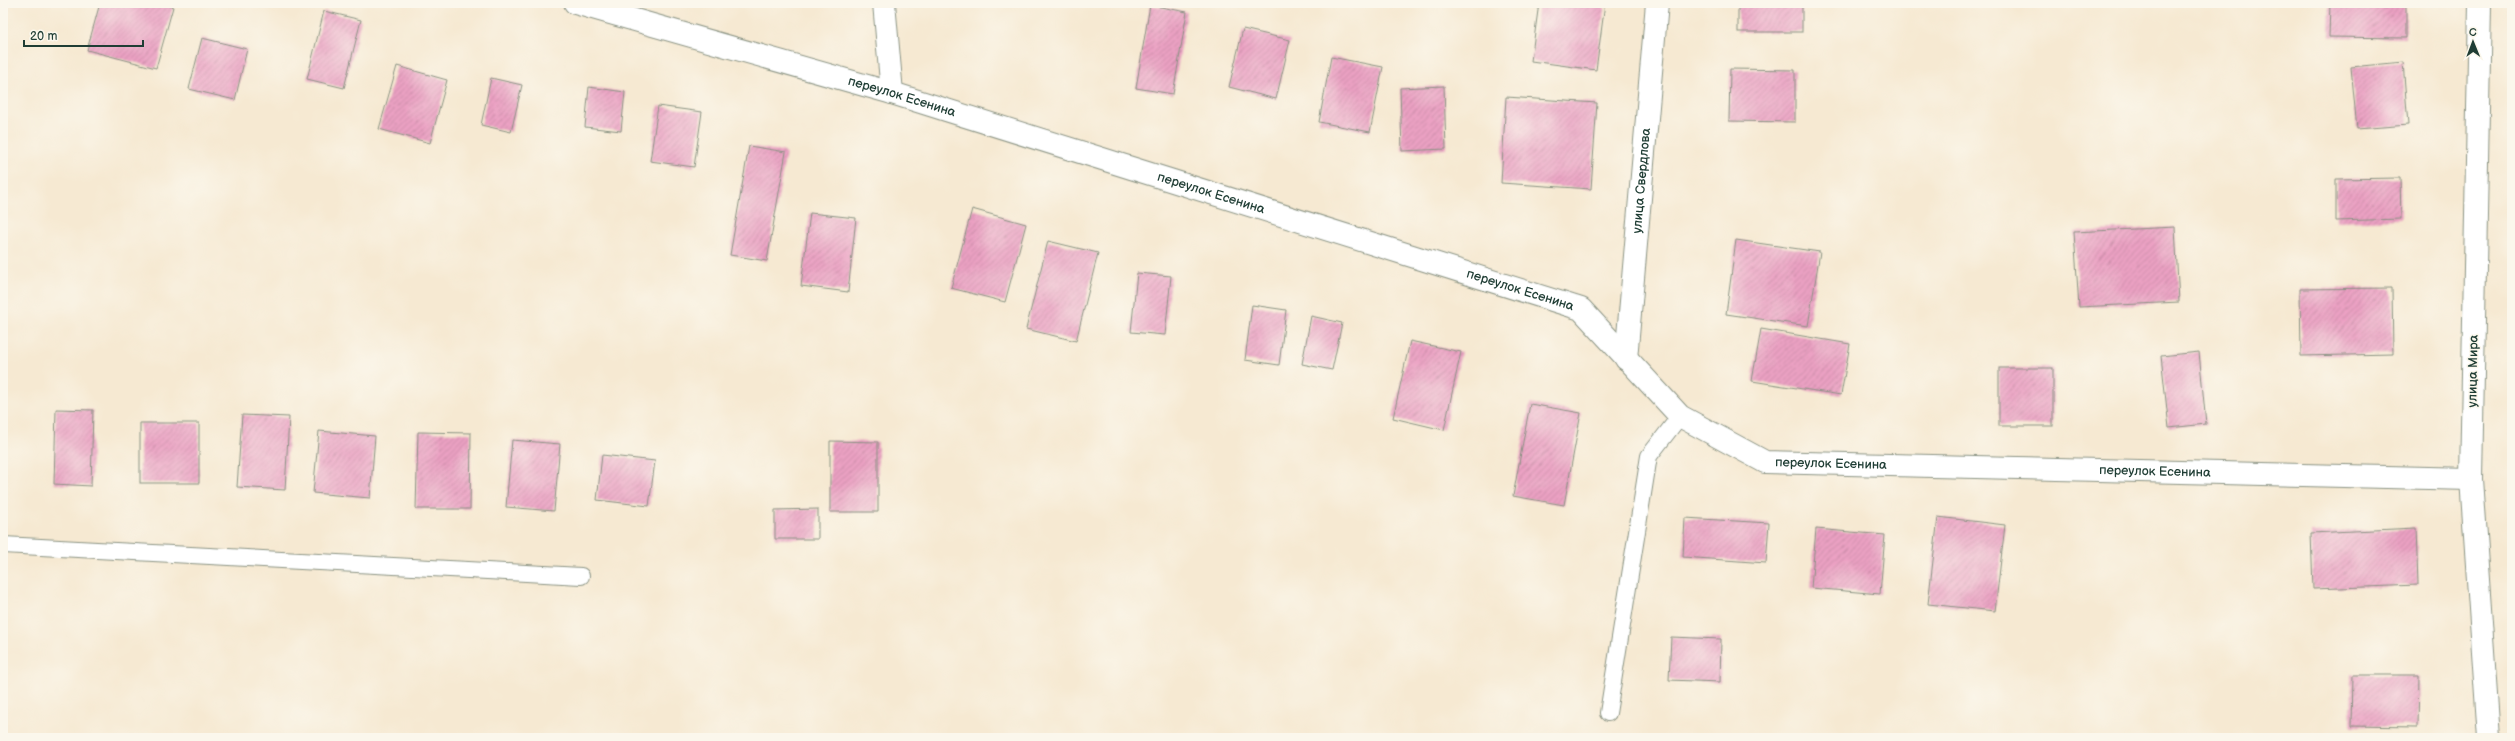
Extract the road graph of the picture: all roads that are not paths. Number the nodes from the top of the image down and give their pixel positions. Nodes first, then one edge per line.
1 (574, 3) edge
2 (884, 3) edge
3 (1656, 3) edge
4 (2480, 3) edge
5 (892, 93) junction
6 (1626, 359) junction
7 (1680, 416) junction
8 (2471, 479) junction
9 (3, 545) edge
10 (581, 576) dead end
11 (1608, 712) dead end
12 (2489, 738) edge

1 - 5 street, переулок Есенина
2 - 5 street
3 - 6 street, улица Свердлова
4 - 8 street, улица Мира
5 - 6 street, переулок Есенина
6 - 7 street, переулок Есенина
7 - 8 street, переулок Есенина
7 - 11 lane
8 - 12 street, улица Мира
9 - 10 lane

